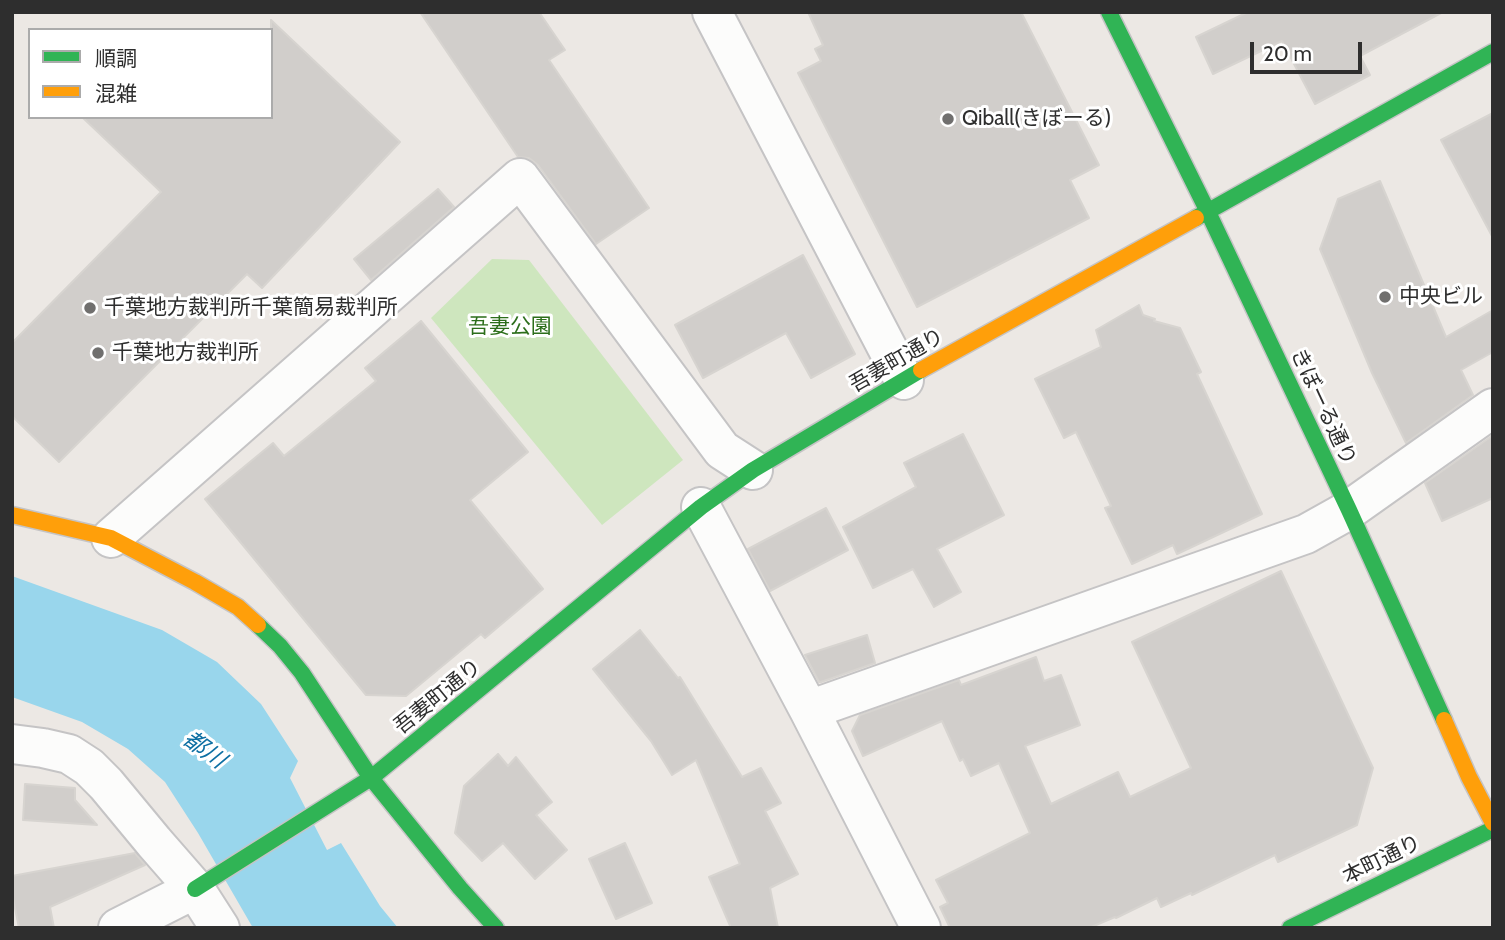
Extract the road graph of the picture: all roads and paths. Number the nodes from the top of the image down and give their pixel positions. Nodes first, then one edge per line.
1 (712, 12) edge
2 (1109, 12) edge
3 (1493, 52) edge
4 (1208, 212) junction
5 (904, 380) junction
6 (1493, 408) edge
7 (753, 470) junction
8 (701, 507) junction
9 (1349, 510) junction
10 (12, 515) edge
11 (111, 538) junction
12 (809, 710) junction
13 (12, 744) edge
14 (371, 778) junction
15 (1493, 823) edge
16 (1493, 829) edge
17 (195, 889) junction
18 (118, 928) edge
19 (220, 928) edge
20 (496, 928) edge
21 (921, 928) edge
22 (1290, 928) edge

1 - 5 street
2 - 4 street, きぼーる通り
3 - 4 street, 吾妻町通り
4 - 5 street, 吾妻町通り
4 - 9 street, きぼーる通り
5 - 7 street, 吾妻町通り
6 - 9 street
7 - 8 street, 吾妻町通り
7 - 11 street
8 - 12 street
8 - 14 street, 吾妻町通り
9 - 12 street
9 - 15 street, きぼーる通り
10 - 11 street
11 - 14 street
12 - 21 street
13 - 17 street
14 - 17 street, 吾妻町通り
14 - 20 street
16 - 22 street, 本町通り
17 - 18 street
17 - 19 street

